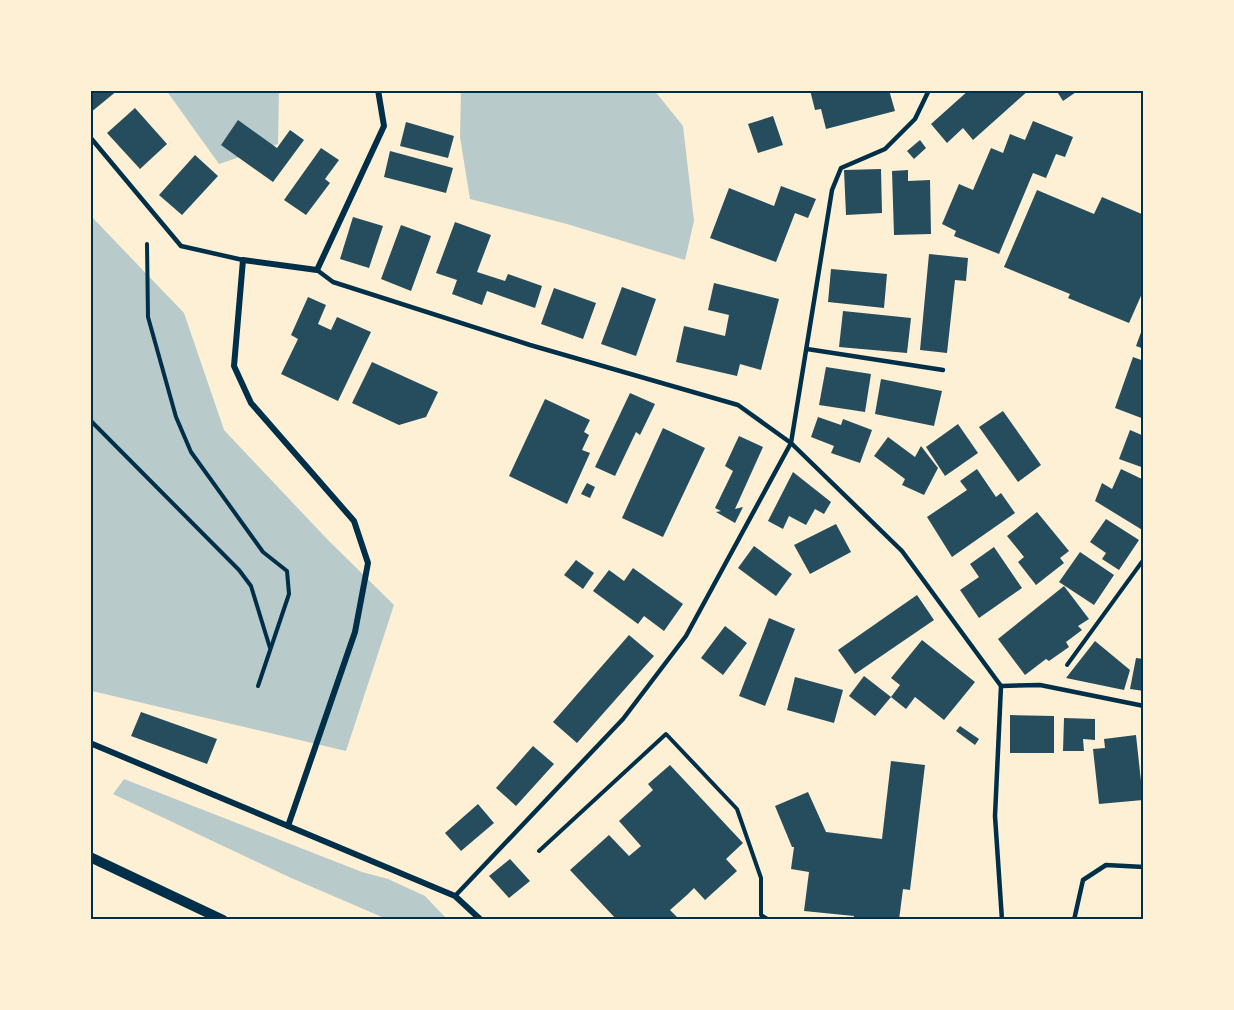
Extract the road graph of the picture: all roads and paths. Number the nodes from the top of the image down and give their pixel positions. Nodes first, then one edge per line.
1 (378, 90) edge
2 (928, 90) edge
3 (90, 137) edge
4 (147, 204) junction
5 (243, 260) junction
6 (317, 270) junction
7 (807, 349) junction
8 (943, 370) dead end
9 (90, 420) edge
10 (791, 443) junction
11 (1144, 559) edge
12 (270, 649) junction
13 (1040, 685) junction
14 (258, 686) dead end
15 (1001, 686) junction
16 (1144, 706) edge
17 (90, 743) edge
18 (288, 826) junction
19 (539, 850) dead end
20 (90, 857) edge
21 (1144, 867) edge
22 (456, 896) junction
23 (223, 920) edge
24 (481, 920) edge
25 (770, 920) edge
26 (1002, 920) edge
27 (1074, 920) edge

1 - 6 street
2 - 7 lane
3 - 4 lane
4 - 5 lane
4 - 12 path
5 - 6 street
5 - 18 street
6 - 10 lane
7 - 8 lane
7 - 10 lane
9 - 12 path
10 - 15 lane
10 - 22 lane
11 - 13 path
12 - 14 path
13 - 15 lane
13 - 16 lane
15 - 26 lane
17 - 18 street
18 - 22 street
19 - 25 path
20 - 23 street
21 - 27 lane
22 - 24 street

